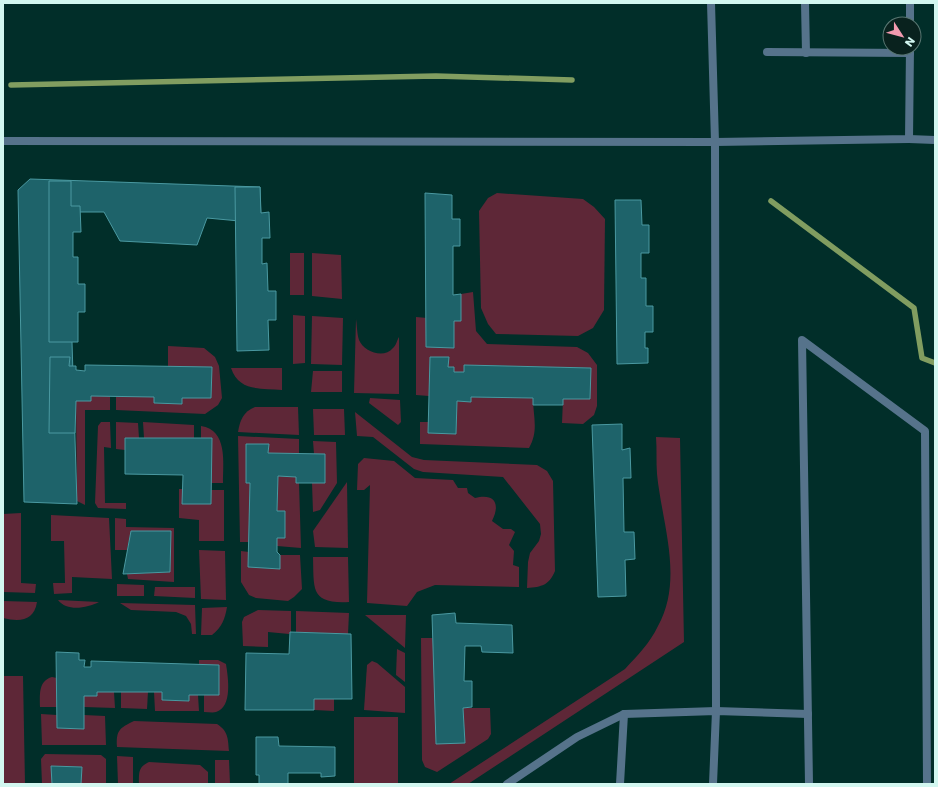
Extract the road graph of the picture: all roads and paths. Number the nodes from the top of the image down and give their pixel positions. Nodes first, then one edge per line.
1 (711, 3) edge
2 (805, 3) edge
3 (910, 3) edge
4 (910, 16) edge
5 (882, 51) edge
6 (767, 52) dead end
7 (806, 52) junction
8 (910, 56) edge
9 (910, 139) junction
10 (935, 140) edge
11 (3, 141) edge
12 (714, 142) junction
13 (716, 711) junction
14 (624, 714) junction
15 (808, 714) junction
16 (506, 784) edge
17 (620, 784) edge
18 (713, 784) edge
19 (809, 784) edge
20 (927, 784) edge

1 - 12 street
2 - 7 street
3 - 4 street
5 - 7 street
6 - 7 street
8 - 9 street
9 - 10 street
9 - 12 street
11 - 12 street
12 - 13 street
13 - 14 street
13 - 15 street
13 - 18 street
14 - 16 street
14 - 17 street
15 - 19 street
15 - 20 street

